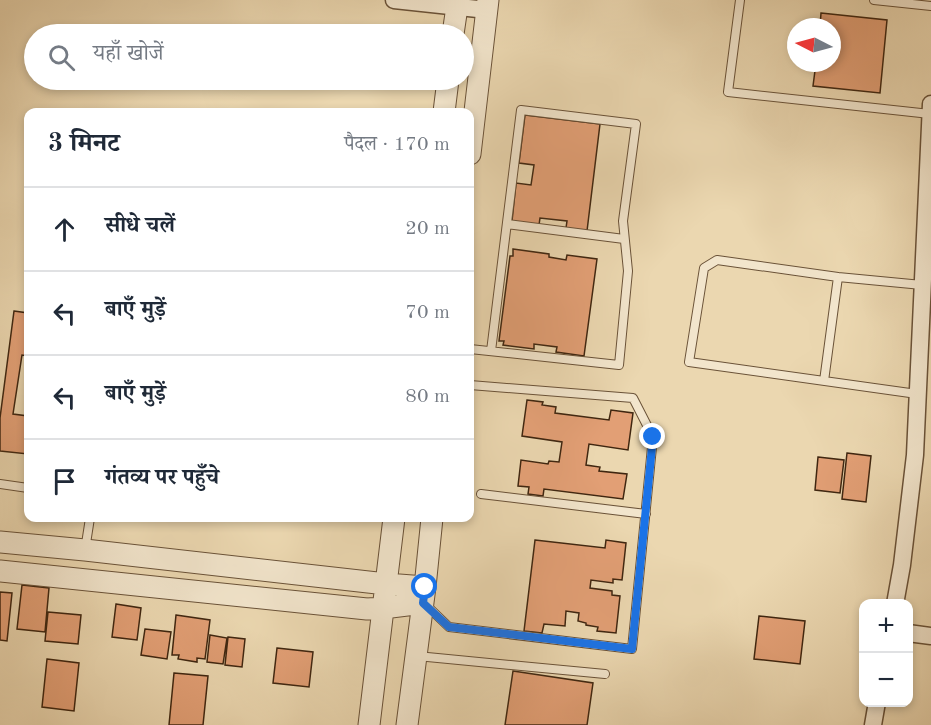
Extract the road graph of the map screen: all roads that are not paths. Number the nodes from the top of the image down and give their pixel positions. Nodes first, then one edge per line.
1 (394, 0) edge
2 (740, 0) edge
3 (874, 0) edge
4 (457, 4) edge
5 (487, 5) edge
6 (931, 6) edge
7 (454, 24) edge
8 (447, 90) edge
9 (931, 104) edge
10 (444, 108) edge
11 (930, 114) edge
12 (474, 119) edge
13 (929, 177) edge
14 (507, 224) junction
15 (624, 239) junction
16 (838, 277) junction
17 (922, 285) junction
18 (474, 349) edge
19 (491, 351) junction
20 (824, 381) junction
21 (474, 385) edge
22 (917, 394) junction
23 (0, 484) edge
24 (24, 487) edge
25 (481, 494) dead end
26 (645, 514) junction
27 (89, 522) edge
28 (394, 522) edge
29 (432, 522) edge
30 (0, 542) edge
31 (85, 550) junction
32 (0, 571) edge
33 (386, 585) junction
34 (424, 595) junction
35 (895, 599) edge
36 (383, 608) junction
37 (913, 634) edge
38 (931, 636) edge
39 (417, 656) junction
40 (605, 674) dead end
41 (876, 707) edge
42 (369, 725) edge
43 (407, 725) edge
44 (873, 725) edge

1 - 4 street
2 - 11 lane
3 - 6 lane
4 - 5 street
4 - 7 street
5 - 12 street
8 - 10 street
9 - 11 street
11 - 13 street
13 - 17 street
14 - 15 lane
14 - 15 lane
14 - 19 lane
15 - 19 lane
16 - 17 lane
16 - 20 lane
16 - 20 lane
17 - 22 street
18 - 19 lane
20 - 22 lane
21 - 26 lane
22 - 35 street
23 - 24 lane
25 - 26 lane
26 - 34 lane
27 - 31 lane
28 - 33 street
29 - 34 street
30 - 31 street
31 - 33 street
32 - 36 street
33 - 34 street
33 - 36 street
34 - 36 street
34 - 39 street
36 - 42 street
37 - 38 street
39 - 40 lane
39 - 43 street
41 - 44 street

